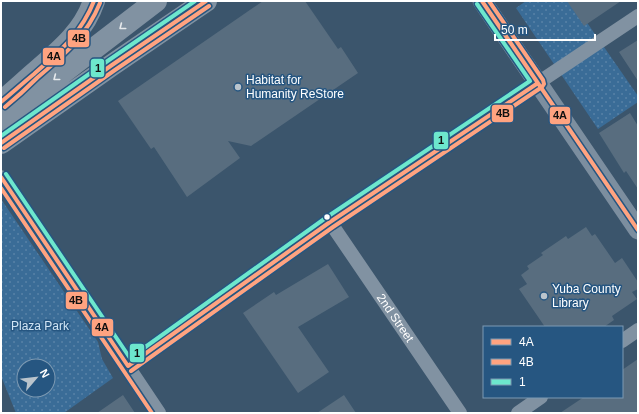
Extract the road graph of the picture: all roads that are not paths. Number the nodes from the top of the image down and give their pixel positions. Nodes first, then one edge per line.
1 (94, 1) edge
2 (156, 1) edge
3 (206, 1) edge
4 (482, 1) edge
5 (638, 16) edge
6 (538, 83) junction
7 (1, 102) edge
8 (1, 120) edge
9 (1, 144) edge
10 (1, 177) edge
11 (330, 222) junction
12 (638, 230) edge
13 (638, 330) edge
14 (623, 340) edge
15 (128, 366) junction
16 (540, 398) edge
17 (159, 413) edge
18 (460, 413) edge
19 (518, 413) edge

1 - 7 highway
2 -> 8 highway
3 - 9 highway
4 - 6 street
5 - 6 street
6 - 11 street
6 - 12 street
10 - 15 street
11 - 15 street
11 - 18 street, 2nd Street
13 - 14 street
15 - 17 street
16 - 19 street

